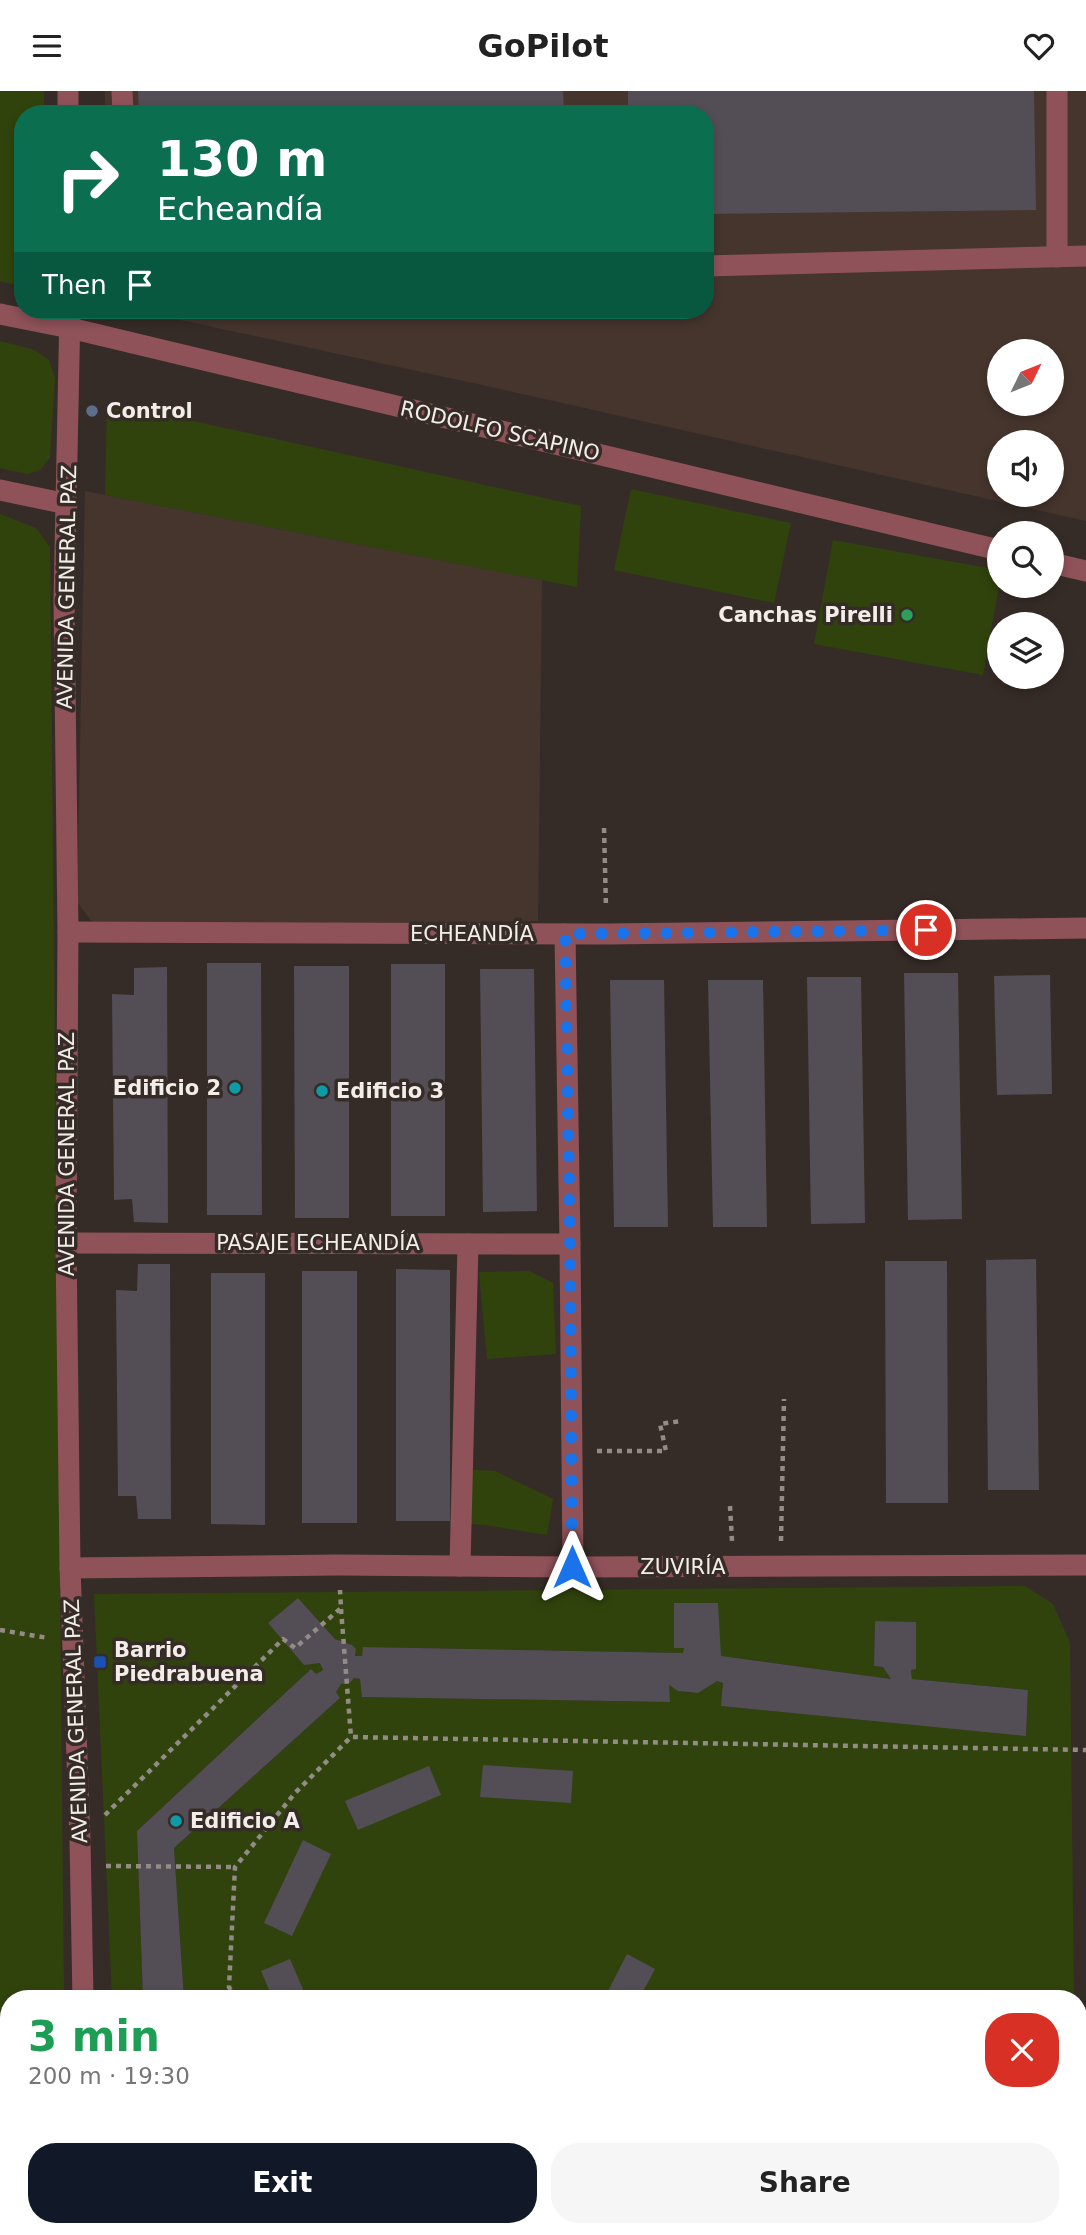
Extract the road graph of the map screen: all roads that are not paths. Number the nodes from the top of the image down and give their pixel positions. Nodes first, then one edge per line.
1 (1057, 91) edge
2 (1086, 256) edge
3 (1057, 257) junction
4 (714, 266) edge
5 (70, 319) edge
6 (0, 490) edge
7 (67, 504) junction
8 (987, 547) edge
9 (1064, 566) edge
10 (1086, 571) edge
11 (1086, 928) edge
12 (68, 932) junction
13 (565, 934) junction
14 (66, 1243) junction
15 (468, 1244) junction
16 (570, 1244) junction
17 (1086, 1565) edge
18 (460, 1566) junction
19 (572, 1567) junction
20 (71, 1568) junction
21 (83, 1990) edge

1 - 3 street
2 - 3 street
3 - 4 street
5 - 7 street, AVENIDA GENERAL PAZ
5 - 8 street, RODOLFO SCAPINO
6 - 7 street
7 - 12 street, AVENIDA GENERAL PAZ
9 - 10 street
11 - 13 street, ECHEANDÍA
12 - 13 street, ECHEANDÍA
12 - 14 street, AVENIDA GENERAL PAZ
13 - 16 street
14 - 15 street, PASAJE ECHEANDÍA
14 - 20 street, AVENIDA GENERAL PAZ
15 - 16 street, PASAJE ECHEANDÍA
15 - 18 street
16 - 19 street
17 - 19 street, ZUVIRÍA
18 - 19 street, ZUVIRÍA
18 - 20 street, ZUVIRÍA
20 - 21 street, AVENIDA GENERAL PAZ

